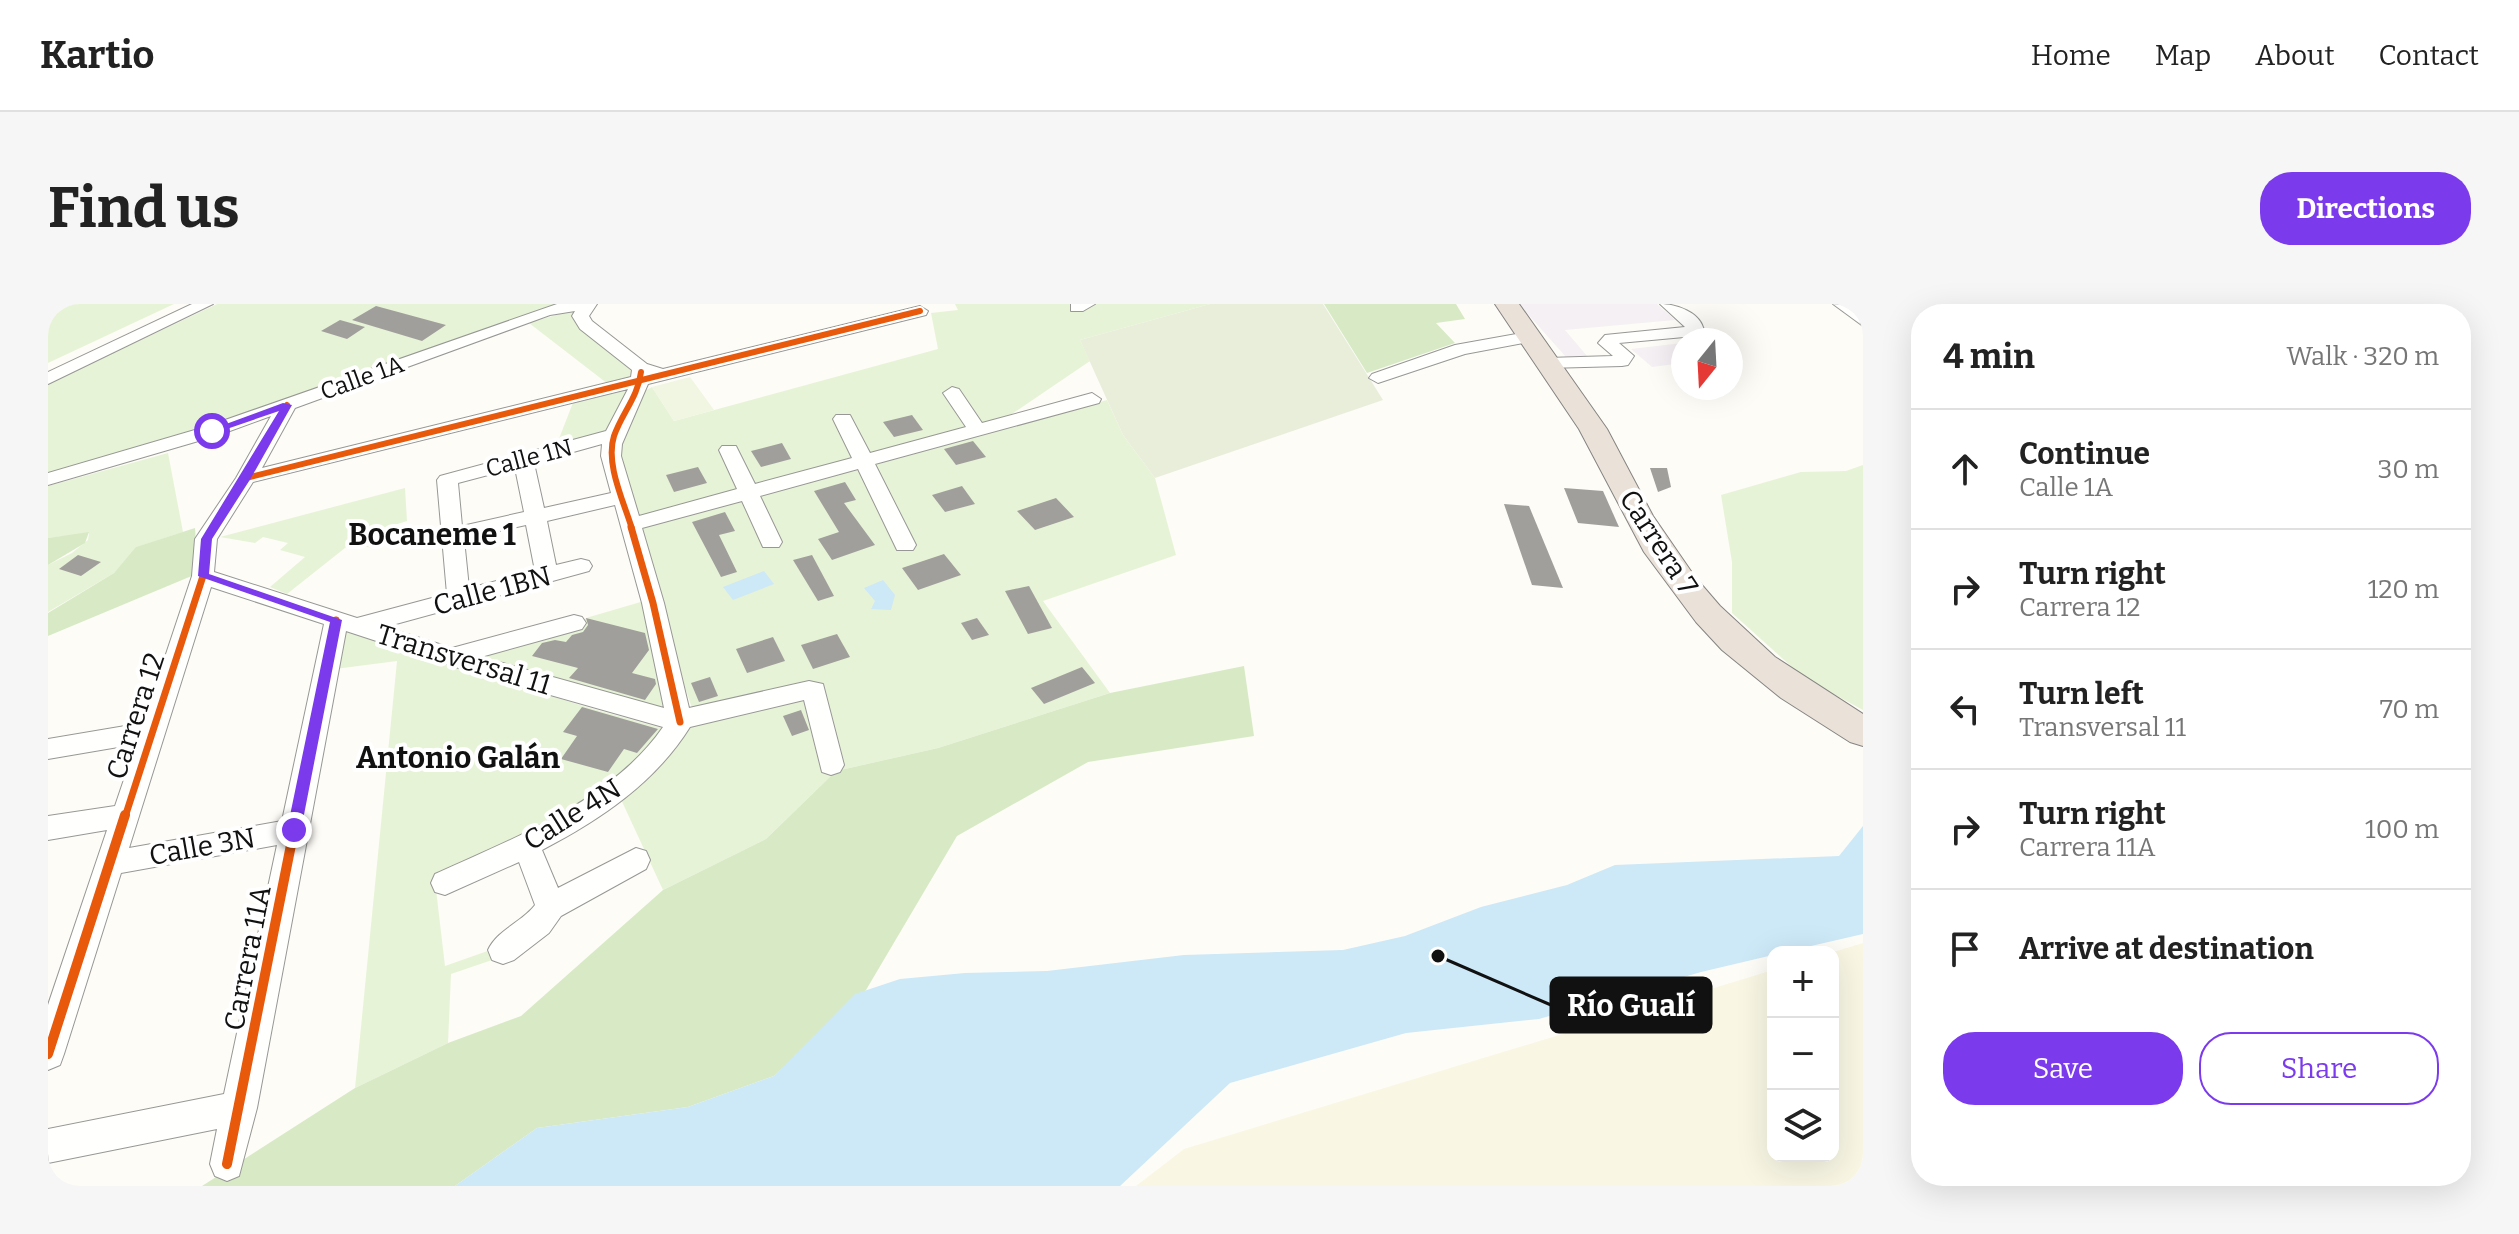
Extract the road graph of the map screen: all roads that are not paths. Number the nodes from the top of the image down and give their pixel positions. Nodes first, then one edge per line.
1 (183, 304) edge
2 (205, 304) edge
3 (586, 304) edge
4 (860, 304) edge
5 (1507, 304) edge
6 (1668, 304) edge
7 (1841, 304) edge
8 (920, 311) dead end
9 (1863, 321) edge
10 (861, 325) junction
11 (1528, 337) junction
12 (1547, 363) junction
13 (48, 368) edge
14 (641, 374) junction
15 (1378, 378) dead end
16 (48, 379) edge
17 (952, 393) dead end
18 (1092, 399) dead end
19 (287, 405) junction
20 (843, 419) dead end
21 (978, 431) junction
22 (611, 436) junction
23 (729, 450) dead end
24 (523, 459) junction
25 (864, 462) junction
26 (246, 478) junction
27 (48, 479) edge
28 (749, 493) junction
29 (623, 497) junction
30 (535, 517) junction
31 (630, 525) junction
32 (453, 535) junction
33 (771, 542) dead end
34 (905, 545) dead end
35 (581, 566) dead end
36 (547, 574) junction
37 (203, 576) junction
38 (459, 598) junction
39 (346, 623) junction
40 (574, 623) dead end
41 (451, 657) junction
42 (681, 720) junction
43 (153, 731) junction
44 (1863, 732) edge
45 (48, 749) edge
46 (831, 765) dead end
47 (125, 816) junction
48 (48, 828) edge
49 (294, 830) junction
50 (526, 845) junction
51 (636, 860) dead end
52 (110, 863) junction
53 (445, 883) dead end
54 (551, 907) junction
55 (503, 950) dead end
56 (49, 1051) edge
57 (240, 1108) junction
58 (48, 1146) edge
59 (227, 1164) dead end

1 - 13 street
2 - 16 street
3 - 14 street
3 - 19 street, Calle 1A
4 - 10 street
5 - 11 highway, Carrera 7
6 - 12 street
7 - 9 street
8 - 10 street
10 - 14 street
11 - 12 highway, Carrera 7
11 - 15 street
12 - 44 highway, Carrera 7
14 - 22 street
14 - 26 street
17 - 21 street
18 - 21 street
19 - 26 street, Carrera 12
19 - 27 street, Calle 1A
20 - 25 street
21 - 25 street
22 - 24 street, Calle 1N
22 - 29 street
23 - 28 street
24 - 30 street
24 - 32 street, Calle 1N
25 - 28 street
25 - 34 street
26 - 37 street, Carrera 12
28 - 31 street
28 - 33 street
29 - 30 street
29 - 31 street
30 - 32 street
30 - 36 street
31 - 42 street
32 - 38 street
35 - 36 street, Calle 1BN
36 - 38 street, Calle 1BN
37 - 39 street, Transversal 11
37 - 43 street, Carrera 12
38 - 39 street, Calle 1BN
39 - 41 street, Transversal 11
39 - 49 street, Carrera 11A
40 - 41 street
41 - 42 street, Transversal 11
42 - 46 street
42 - 50 street, Calle 4N
43 - 45 street
43 - 47 street, Carrera 12
47 - 48 street
47 - 52 street, Carrera 12
49 - 52 street, Calle 3N
49 - 57 street, Carrera 11A
50 - 53 street, Calle 4N
50 - 54 street
51 - 54 street
52 - 56 street, Carrera 12
54 - 55 street
57 - 58 street
57 - 59 street, Carrera 11A

